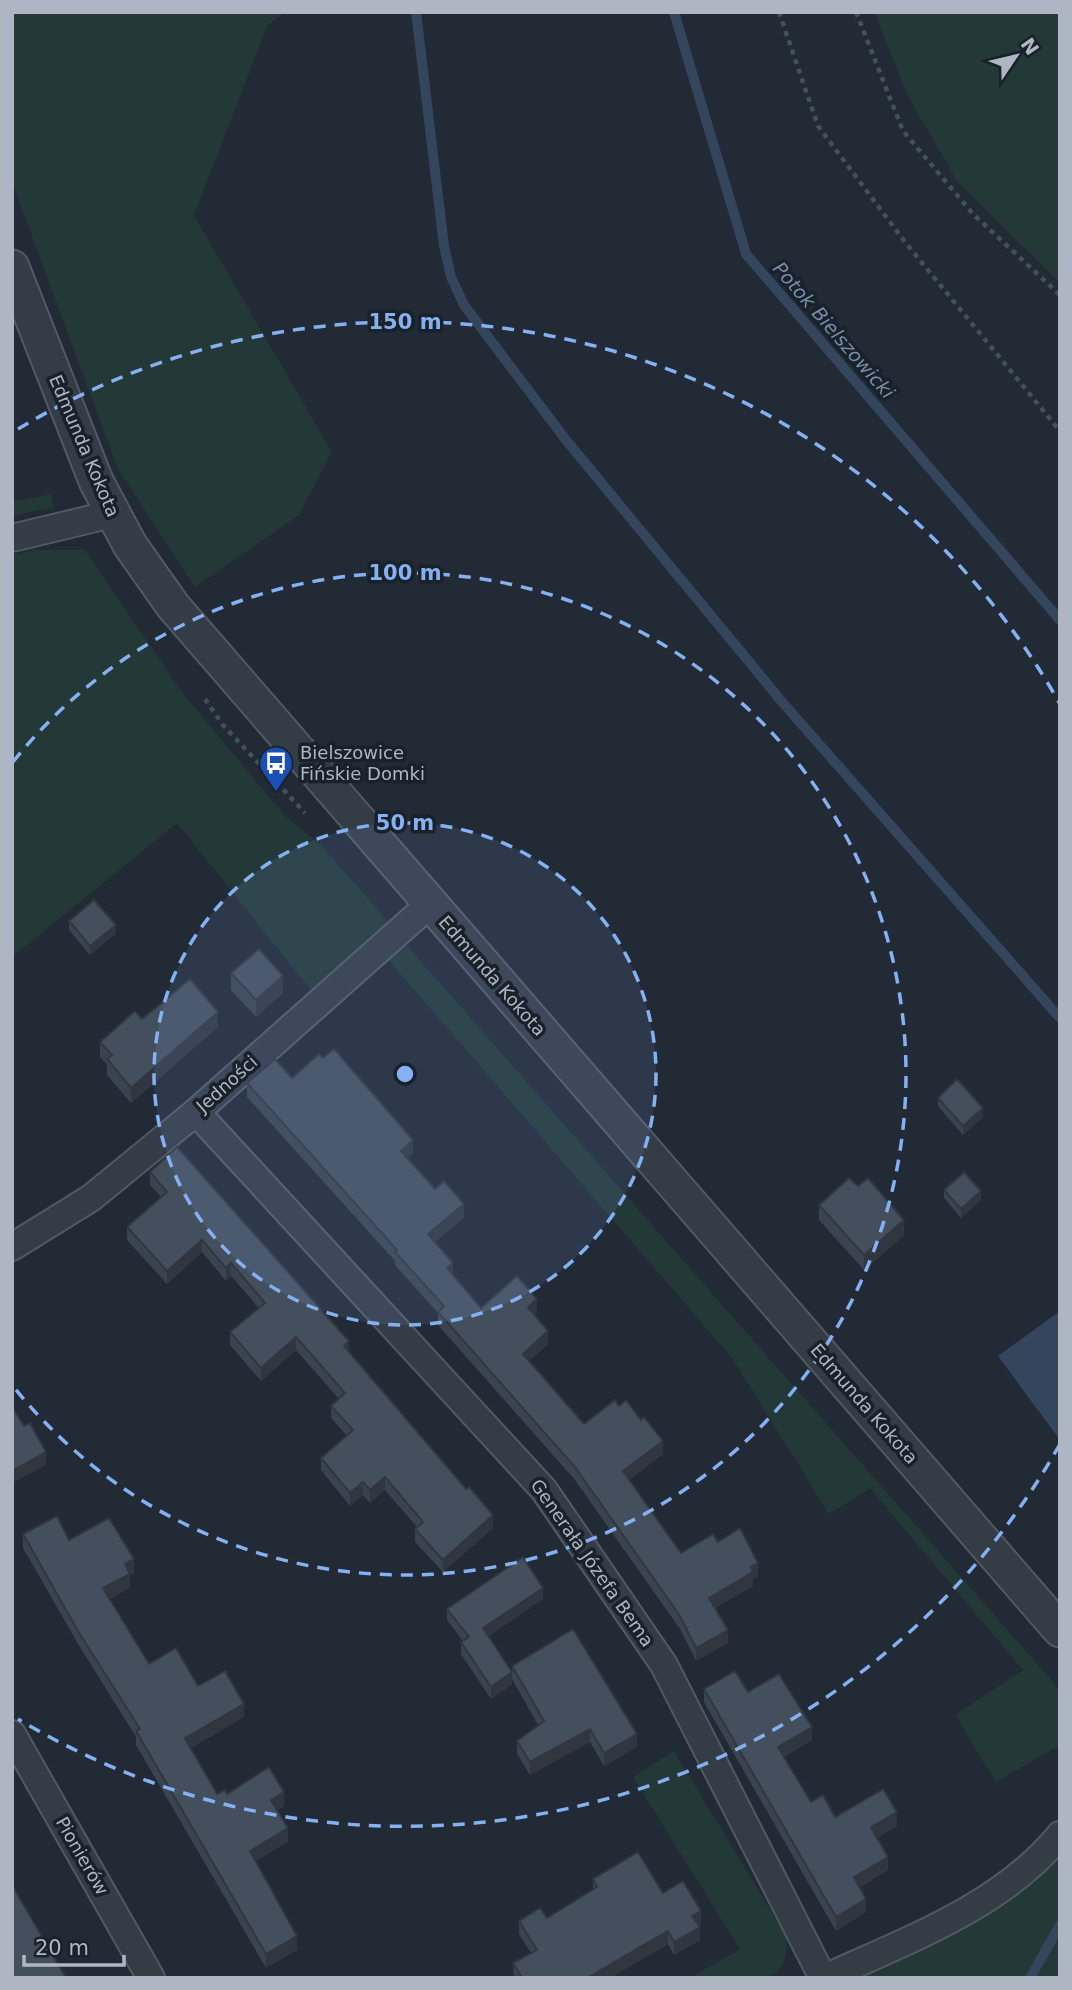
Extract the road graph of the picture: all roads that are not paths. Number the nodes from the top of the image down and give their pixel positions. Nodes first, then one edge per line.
1 (12, 267) edge
2 (112, 513) junction
3 (12, 538) edge
4 (430, 904) junction
5 (196, 1112) junction
6 (12, 1247) edge
7 (1060, 1630) edge
8 (12, 1734) edge
9 (1060, 1835) edge
10 (151, 1978) edge
11 (824, 1978) edge

1 - 2 street, Edmunda Kokota
2 - 3 street
2 - 4 street, Edmunda Kokota
4 - 5 street, Jedności
4 - 7 street, Edmunda Kokota
5 - 6 street, Jedności
5 - 11 street, Generała Józefa Bema
8 - 10 street, Pionierów
9 - 11 street

